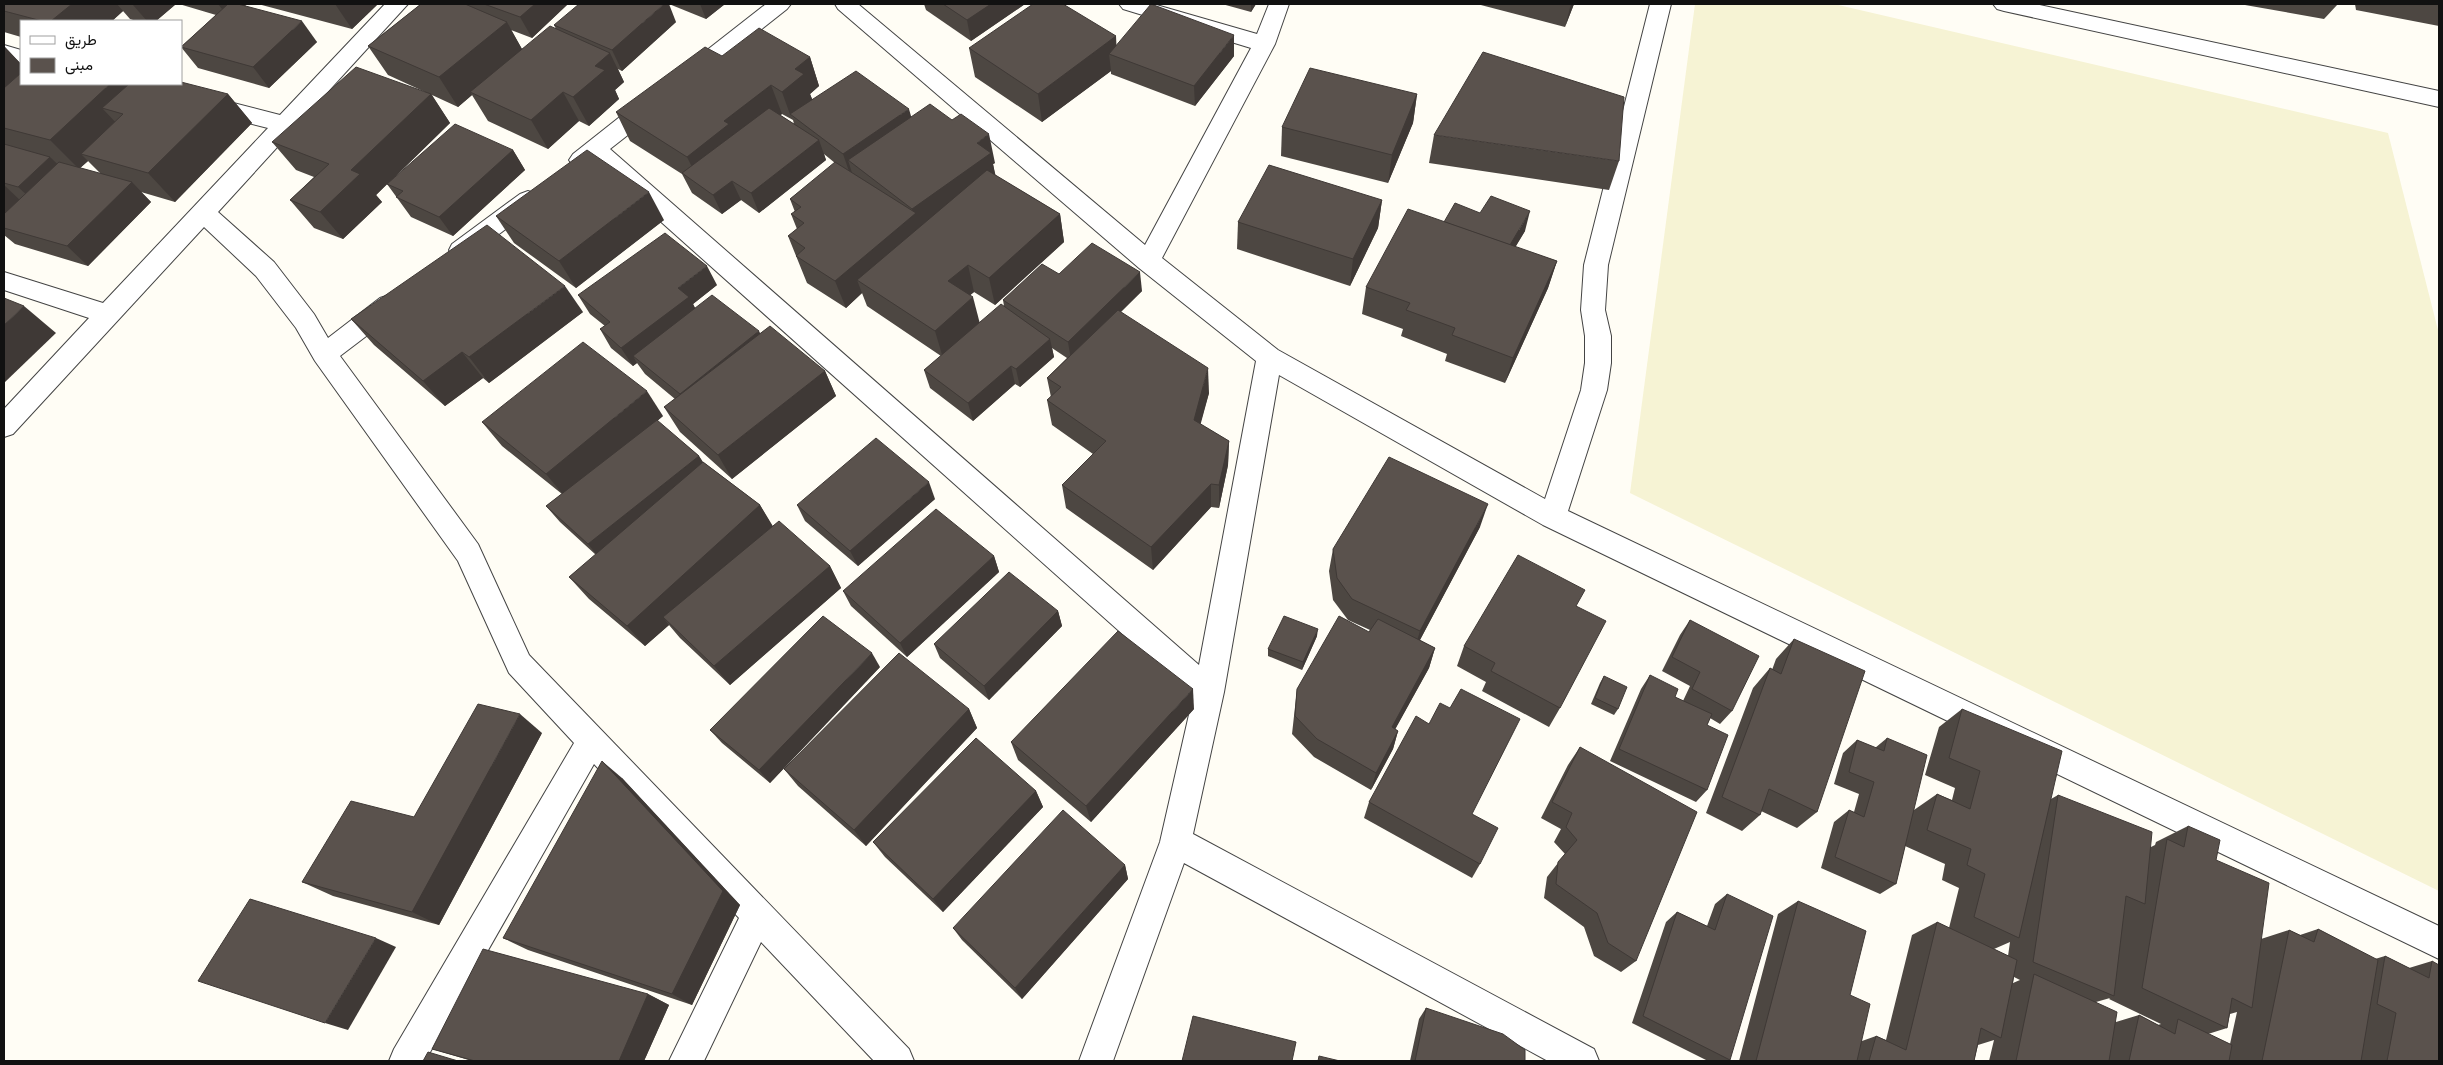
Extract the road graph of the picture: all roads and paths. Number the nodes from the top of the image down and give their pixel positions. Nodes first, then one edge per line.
1 (397, 4) edge
2 (780, 4) edge
3 (845, 4) edge
4 (1130, 4) edge
5 (1279, 4) edge
6 (1661, 4) edge
7 (2004, 4) edge
8 (1264, 44) junction
9 (4, 52) edge
10 (20, 57) edge
11 (2439, 99) edge
12 (192, 101) edge
13 (286, 125) junction
14 (596, 149) junction
15 (204, 213) junction
16 (1148, 261) junction
17 (444, 263) edge
18 (4, 281) edge
19 (404, 294) edge
20 (107, 314) junction
21 (324, 354) junction
22 (1269, 357) junction
23 (4, 426) edge
24 (1553, 517) junction
25 (1209, 692) junction
26 (592, 740) junction
27 (1176, 842) junction
28 (758, 914) junction
29 (2439, 943) edge
30 (406, 1061) edge
31 (686, 1061) edge
32 (897, 1061) edge
33 (1096, 1061) edge
34 (1582, 1061) edge

1 - 13 street
2 - 14 street
3 - 16 street
4 - 8 street
5 - 8 street
6 - 24 street
7 - 11 street
8 - 16 street
9 - 10 street
12 - 13 street
13 - 15 street
14 - 17 street
14 - 25 street
15 - 20 street
15 - 21 street
16 - 22 street
18 - 20 street
19 - 21 street
20 - 23 street
21 - 26 street
22 - 24 street
22 - 25 street
24 - 29 street
25 - 27 street
26 - 28 street
26 - 30 street
27 - 33 street
27 - 34 street
28 - 31 street
28 - 32 street

